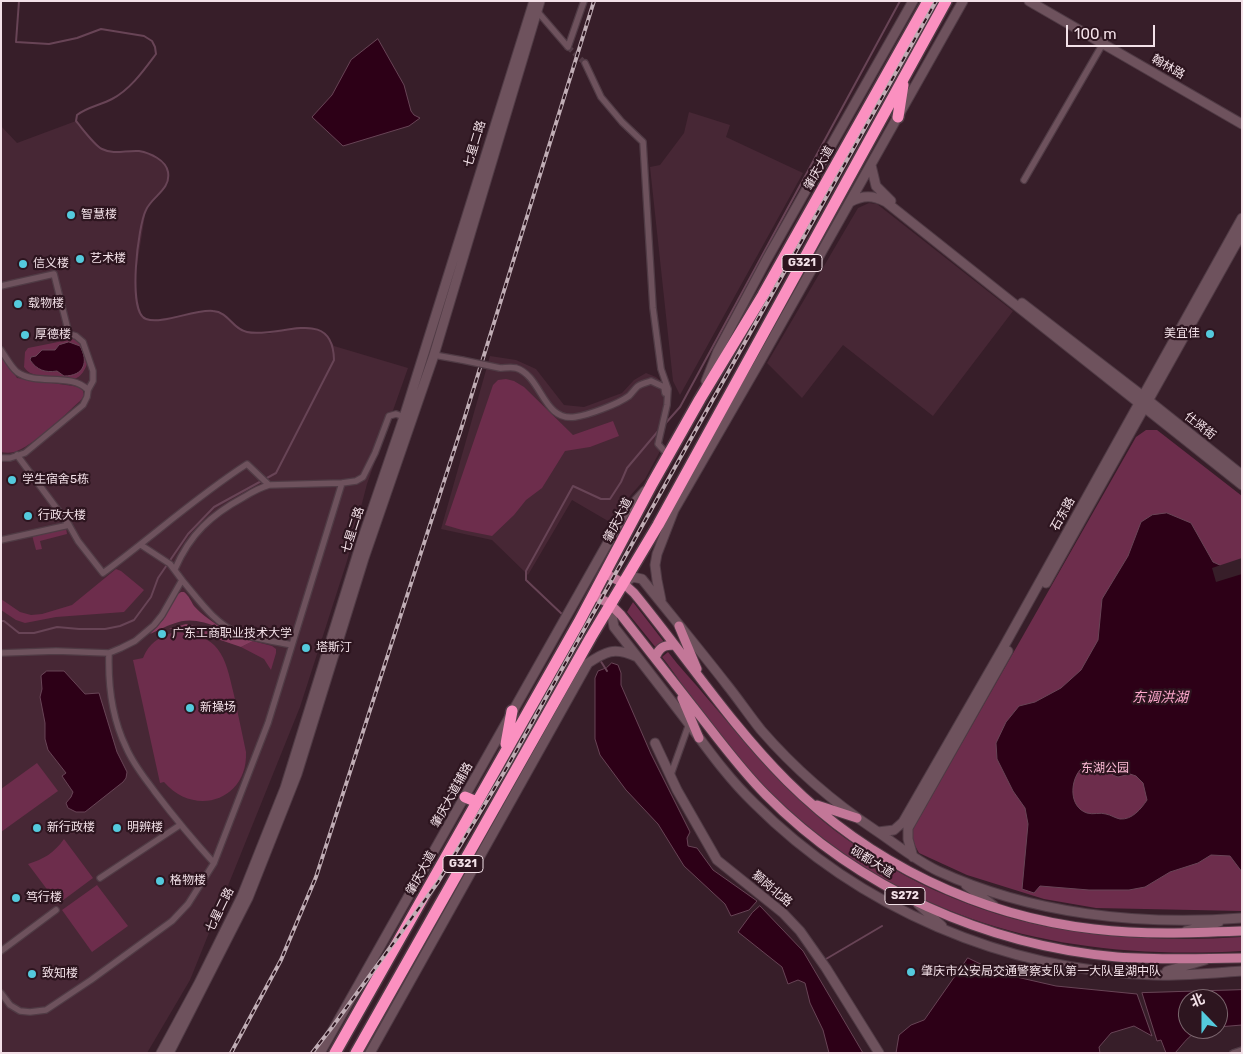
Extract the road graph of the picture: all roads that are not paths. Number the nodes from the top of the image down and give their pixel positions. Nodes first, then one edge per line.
1 (534, 1) edge
2 (540, 1) edge
3 (584, 1) edge
4 (912, 1) edge
5 (928, 1) edge
6 (946, 1) edge
7 (962, 1) edge
8 (1029, 1) edge
9 (1039, 1) edge
10 (537, 11) junction
11 (1104, 42) junction
12 (585, 63) tunnel mouth
13 (904, 77) junction
14 (898, 117) junction
15 (1242, 118) edge
16 (1242, 124) edge
17 (871, 165) junction
18 (1024, 180) dead end
19 (850, 202) junction
20 (1242, 218) edge
21 (1242, 234) edge
22 (1, 286) edge
23 (1, 350) edge
24 (434, 355) junction
25 (88, 390) junction
26 (700, 399) junction
27 (1143, 402) junction
28 (668, 405) junction
29 (404, 417) junction
30 (668, 455) junction
31 (17, 456) junction
32 (1, 458) edge
33 (1242, 475) edge
34 (342, 483) junction
35 (652, 484) junction
36 (269, 485) junction
37 (1242, 485) edge
38 (680, 486) junction
39 (674, 510) junction
40 (68, 525) junction
41 (658, 525) junction
42 (1, 540) edge
43 (140, 545) junction
44 (361, 557) junction
45 (175, 569) junction
46 (606, 574) junction
47 (182, 580) junction
48 (623, 583) junction
49 (594, 595) junction
50 (610, 604) junction
51 (662, 605) junction
52 (679, 626) junction
53 (292, 644) junction
54 (674, 645) junction
55 (1, 653) edge
56 (109, 653) junction
57 (585, 658) junction
58 (655, 658) junction
59 (639, 659) junction
60 (570, 674) junction
61 (701, 678) junction
62 (677, 687) junction
63 (564, 705) junction
64 (512, 711) junction
65 (689, 724) junction
66 (700, 738) junction
67 (655, 743) dead end
68 (505, 754) junction
69 (670, 777) junction
70 (465, 797) junction
71 (477, 802) junction
72 (811, 803) junction
73 (857, 818) junction
74 (180, 825) junction
75 (906, 825) junction
76 (878, 832) junction
77 (913, 857) junction
78 (214, 863) junction
79 (100, 878) dead end
80 (957, 879) junction
81 (916, 902) junction
82 (998, 909) junction
83 (56, 910) dead end
84 (1242, 918) edge
85 (1231, 919) junction
86 (947, 931) junction
87 (1242, 931) edge
88 (1176, 934) junction
89 (1, 951) edge
90 (1242, 958) edge
91 (1209, 959) junction
92 (1242, 970) edge
93 (1154, 975) junction
94 (1, 993) edge
95 (1242, 1050) edge
96 (161, 1053) edge
97 (169, 1053) edge
98 (320, 1053) edge
99 (335, 1053) edge
100 (356, 1053) edge
101 (370, 1053) edge
102 (879, 1053) edge
103 (1233, 1053) edge

1 - 29 street, 七星二路
2 - 10 street, 七星二路
3 - 10 street
4 - 26 street
5 - 26 highway, 肇庆大道 / G321
6 - 13 highway, G321
7 - 14 street
8 - 11 street, 翰林路
9 - 11 street, 翰林路
10 - 24 street, 七星二路
11 - 15 street, 翰林路
11 - 16 street, 翰林路
11 - 18 street
12 - 28 street
13 - 14 highway
13 - 38 highway, G321
14 - 17 street
17 - 19 street
17 - 27 street
19 - 27 street
19 - 39 street
20 - 27 street, 石东路
21 - 27 street, 石东路
22 - 25 street
23 - 25 street
24 - 28 street, bridge
24 - 44 street, 七星二路
25 - 31 street
26 - 30 highway, 肇庆大道 / G321
27 - 33 street, 仕贤街
27 - 37 street
27 - 75 street, 石东路
28 - 30 street
29 - 34 street
29 - 44 street, 七星二路
30 - 35 highway, 肇庆大道 / G321
31 - 32 street
31 - 40 street
34 - 36 street
34 - 53 street
35 - 46 highway, 肇庆大道 / G321
35 - 64 street, 肇庆大道辅路
36 - 43 street
36 - 45 street
38 - 39 street
38 - 41 highway, G321
39 - 41 street
39 - 51 street
40 - 42 street
40 - 43 street
41 - 48 highway, G321
43 - 45 street
44 - 96 street, 七星二路
44 - 97 street, 七星二路
45 - 47 street
46 - 48 main road, 砚都大道 / S272
46 - 49 highway, 肇庆大道 / G321
47 - 53 street
47 - 56 street
48 - 50 highway, G321
48 - 51 street
48 - 54 main road, 砚都大道 / S272
49 - 50 main road, 砚都大道 / S272
49 - 68 highway, 肇庆大道 / G321
50 - 57 highway, G321
50 - 58 main road, 砚都大道 / S272
50 - 59 street
51 - 52 street
52 - 61 main road
52 - 73 street
53 - 78 street
54 - 58 main road
54 - 61 main road, 砚都大道 / S272
55 - 56 street
56 - 74 street
57 - 59 street
57 - 60 highway, G321
57 - 63 street
58 - 62 main road, 砚都大道 / S272
59 - 65 street
60 - 63 street
60 - 100 highway, G321
61 - 72 main road, 砚都大道 / S272
62 - 66 main road
62 - 81 main road, 砚都大道 / S272
63 - 101 street
64 - 68 highway
64 - 70 street, 肇庆大道辅路
65 - 66 street
65 - 69 street
66 - 86 street
67 - 69 street, 獅岗北路
68 - 71 highway, 肇庆大道 / G321
69 - 102 street, 獅岗北路
70 - 71 highway
70 - 98 street, 肇庆大道辅路
71 - 99 highway, 肇庆大道 / G321
72 - 73 main road
72 - 82 main road, 砚都大道 / S272
73 - 76 street
74 - 78 street
74 - 79 street
75 - 76 street
75 - 77 street
76 - 77 street
77 - 80 street
78 - 94 street
80 - 82 street
80 - 85 street
81 - 86 street
81 - 91 main road, 砚都大道 / S272
82 - 88 main road, 砚都大道 / S272
83 - 89 street
84 - 85 street
85 - 88 street
86 - 93 street
87 - 88 main road, 砚都大道 / S272
90 - 91 main road, 砚都大道 / S272
91 - 93 street
92 - 93 street
95 - 103 street

